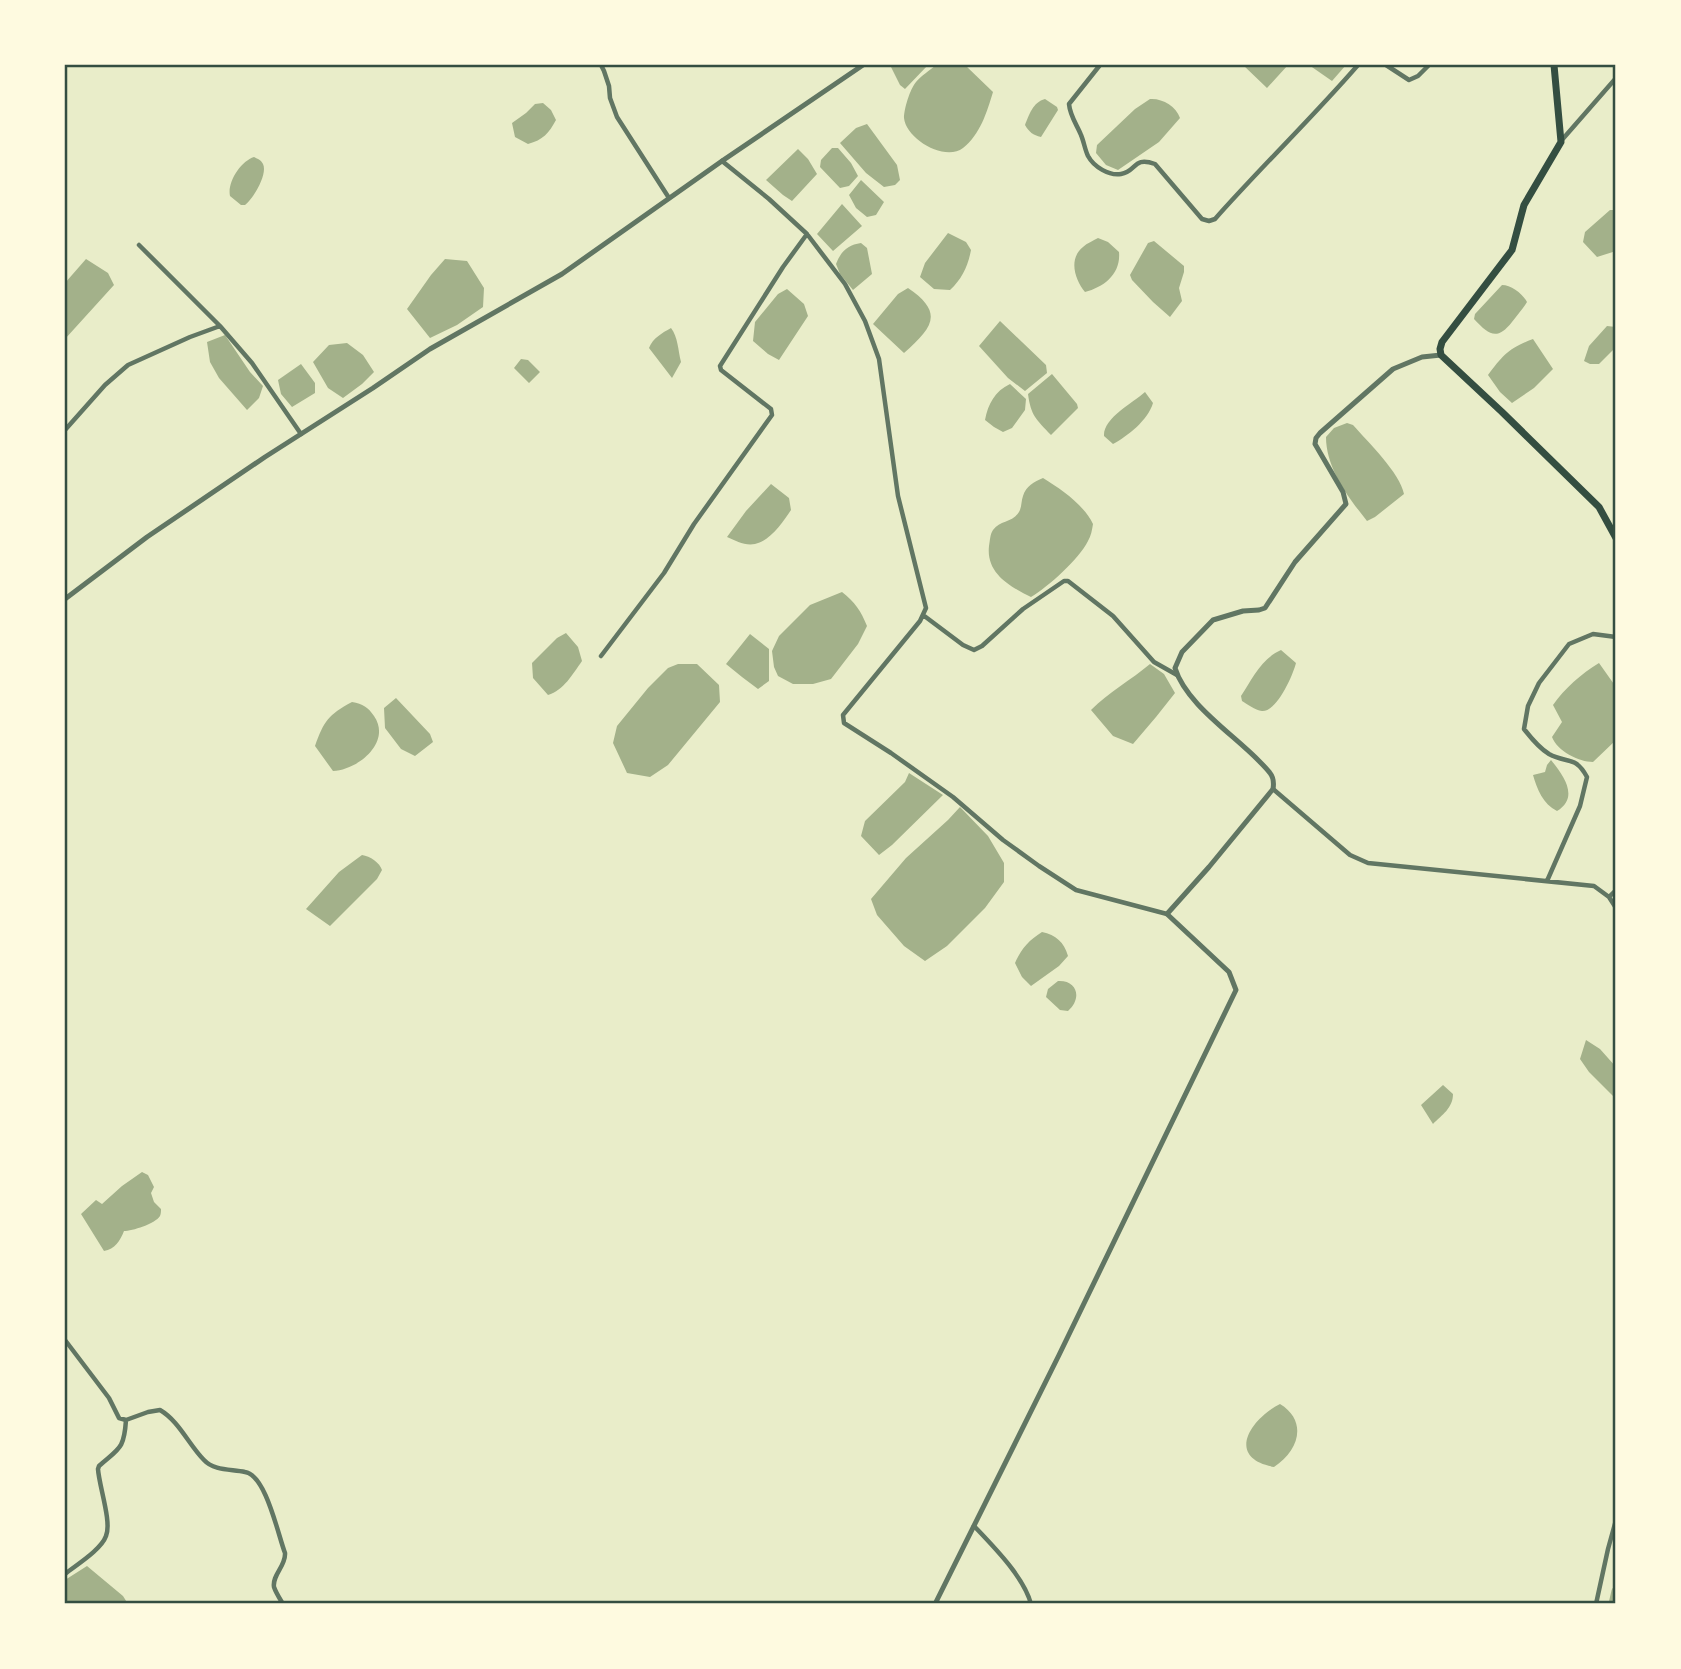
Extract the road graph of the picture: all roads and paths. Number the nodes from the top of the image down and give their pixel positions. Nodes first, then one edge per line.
1 (601, 65) edge
2 (863, 65) edge
3 (1100, 65) edge
4 (1358, 65) edge
5 (1386, 65) edge
6 (1429, 65) edge
7 (1554, 65) edge
8 (1616, 78) edge
9 (1561, 142) junction
10 (722, 161) junction
11 (669, 198) junction
12 (807, 234) junction
13 (139, 245) dead end
14 (220, 326) junction
15 (1441, 355) junction
16 (65, 430) edge
17 (301, 434) junction
18 (1616, 538) edge
19 (65, 599) edge
20 (923, 615) junction
21 (1616, 637) edge
22 (601, 656) dead end
23 (1177, 675) junction
24 (1273, 789) junction
25 (1547, 881) junction
26 (1616, 890) edge
27 (1609, 897) junction
28 (1616, 908) edge
29 (1167, 914) junction
30 (65, 1340) edge
31 (126, 1420) junction
32 (1616, 1520) edge
33 (973, 1525) junction
34 (65, 1574) edge
35 (283, 1604) edge
36 (935, 1604) edge
37 (1031, 1604) edge
38 (1596, 1604) edge

1 - 11 street
2 - 10 street
3 - 4 street
5 - 6 street
7 - 9 highway
8 - 9 street
9 - 15 highway
10 - 11 street
10 - 12 street
11 - 17 street
12 - 20 street
12 - 22 street
13 - 14 street
14 - 16 street
14 - 17 street
15 - 18 highway
15 - 23 street
17 - 19 street
20 - 23 street
20 - 29 street
21 - 25 street
23 - 24 street
24 - 25 street
24 - 29 street
25 - 27 street
26 - 27 street
27 - 28 street
29 - 33 street
30 - 31 street
31 - 34 street
31 - 35 street
32 - 38 street
33 - 36 street
33 - 37 street

